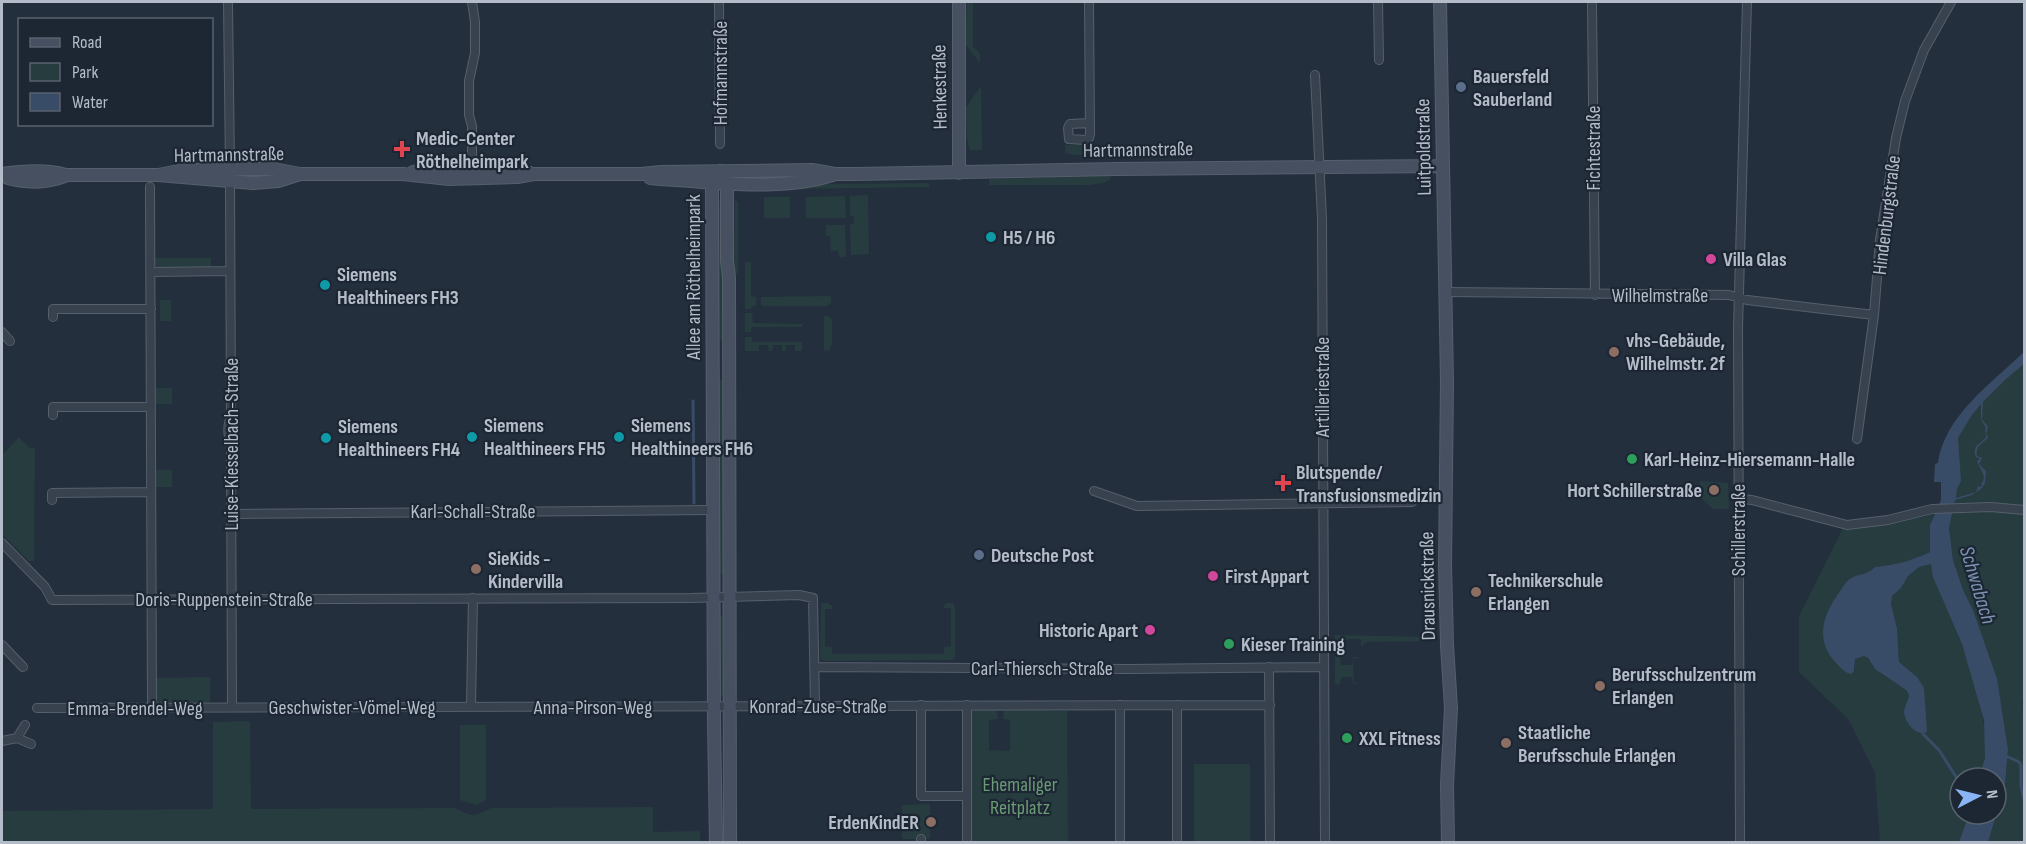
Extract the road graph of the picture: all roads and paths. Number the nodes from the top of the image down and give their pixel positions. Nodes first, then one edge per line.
1 (228, 2) edge
2 (472, 2) edge
3 (719, 2) edge
4 (959, 2) edge
5 (1089, 2) edge
6 (1378, 2) edge
7 (1440, 2) edge
8 (1592, 2) edge
9 (1747, 2) edge
10 (1952, 2) edge
11 (1379, 60) dead end
12 (1315, 75) dead end
13 (1090, 123) dead end
14 (720, 144) dead end
15 (1442, 166) junction
16 (1319, 167) junction
17 (720, 171) junction
18 (959, 172) junction
19 (472, 174) junction
20 (641, 174) junction
21 (835, 174) junction
22 (2, 175) edge
23 (230, 175) junction
24 (712, 182) junction
25 (727, 184) junction
26 (150, 188) dead end
27 (229, 271) junction
28 (151, 272) junction
29 (1445, 292) junction
30 (1595, 295) junction
31 (1738, 298) junction
32 (151, 309) junction
33 (1874, 315) junction
34 (53, 317) dead end
35 (2, 332) edge
36 (10, 341) dead end
37 (712, 361) junction
38 (729, 361) junction
39 (151, 407) junction
40 (53, 415) dead end
41 (1857, 439) dead end
42 (1094, 491) dead end
43 (151, 492) junction
44 (1738, 499) junction
45 (52, 500) dead end
46 (1412, 502) dead end
47 (1322, 504) junction
48 (714, 510) junction
49 (2025, 510) edge
50 (231, 514) junction
51 (2, 543) edge
52 (714, 597) junction
53 (730, 597) junction
54 (473, 598) junction
55 (150, 599) junction
56 (231, 599) junction
57 (2, 645) edge
58 (22, 667) dead end
59 (814, 667) junction
60 (1269, 667) junction
61 (1323, 667) junction
62 (815, 705) junction
63 (921, 705) junction
64 (967, 705) junction
65 (1120, 705) junction
66 (1177, 705) junction
67 (1270, 705) junction
68 (471, 706) junction
69 (730, 706) junction
70 (714, 707) junction
71 (37, 708) dead end
72 (152, 708) junction
73 (232, 708) junction
74 (25, 725) dead end
75 (17, 738) junction
76 (2, 740) edge
77 (32, 744) dead end
78 (967, 796) junction
79 (716, 843) edge
80 (730, 843) edge
81 (967, 843) edge
82 (1120, 843) edge
83 (1177, 843) edge
84 (1270, 843) edge
85 (1325, 843) edge
86 (1448, 843) edge
87 (1740, 843) edge

1 - 23 street, Luise-Kiesselbach-Straße
2 - 19 street
3 - 14 street, Hofmannstraße
4 - 18 street, Henkestraße
5 - 13 street
6 - 11 street
7 - 15 street, Luitpoldstraße
8 - 30 street, Fichtestraße
9 - 31 street, Schillerstraße
10 - 33 street, Hindenburgstraße
12 - 16 street, Artilleriestraße
15 - 16 street, Hartmannstraße
15 - 29 street, Luitpoldstraße
16 - 18 street, Hartmannstraße
16 - 47 street, Artilleriestraße
17 - 20 street, Hartmannstraße
17 - 21 street, Hartmannstraße
17 - 24 street, Allee am Röthelheimpark
17 - 25 street, Allee am Röthelheimpark
18 - 21 street, Hartmannstraße
19 - 20 street, Hartmannstraße
19 - 23 street, Hartmannstraße
20 - 24 street, Hartmannstraße
21 - 25 street, Hartmannstraße
22 - 23 street, Hartmannstraße
23 - 27 street, Luise-Kiesselbach-Straße
24 - 25 street, Hartmannstraße
24 - 37 street, Allee am Röthelheimpark
25 - 38 street, Allee am Röthelheimpark
26 - 28 street
27 - 28 street
27 - 50 street, Luise-Kiesselbach-Straße
28 - 32 street
29 - 30 street, Wilhelmstraße
29 - 86 street, Drausnickstraße
30 - 31 street, Wilhelmstraße
31 - 33 street, Wilhelmstraße
31 - 44 street, Schillerstraße
32 - 34 street
32 - 39 street
33 - 41 street, Hindenburgstraße
35 - 36 street
37 - 38 street
37 - 48 street, Allee am Röthelheimpark
38 - 53 street, Allee am Röthelheimpark
39 - 40 street
39 - 43 street
42 - 47 street
43 - 45 street
43 - 55 street
44 - 49 street
44 - 87 street, Schillerstraße
46 - 47 street
47 - 61 street, Artilleriestraße
48 - 50 street, Karl-Schall-Straße
48 - 52 street, Allee am Röthelheimpark
50 - 56 street, Luise-Kiesselbach-Straße
51 - 55 street, Doris-Ruppenstein-Straße
52 - 53 street, Doris-Ruppenstein-Straße
52 - 54 street, Doris-Ruppenstein-Straße
52 - 70 street, Allee am Röthelheimpark
53 - 59 street
53 - 69 street, Allee am Röthelheimpark
54 - 56 street, Doris-Ruppenstein-Straße
54 - 68 street
55 - 56 street, Doris-Ruppenstein-Straße
55 - 72 street
56 - 73 street, Luise-Kiesselbach-Straße
57 - 58 street
59 - 60 street, Carl-Thiersch-Straße
59 - 62 street
60 - 61 street, Carl-Thiersch-Straße
60 - 67 street
61 - 85 street, Artilleriestraße
62 - 63 street, Konrad-Zuse-Straße
62 - 69 street, Konrad-Zuse-Straße
63 - 64 street, Konrad-Zuse-Straße
63 - 78 street
64 - 65 street, Konrad-Zuse-Straße
64 - 78 street
65 - 66 street, Konrad-Zuse-Straße
65 - 82 street
66 - 67 street, Konrad-Zuse-Straße
66 - 83 street
67 - 84 street
68 - 70 street, Anna-Pirson-Weg
68 - 73 street, Geschwister-Vömel-Weg
69 - 70 street, Konrad-Zuse-Straße
69 - 80 street, Allee am Röthelheimpark
70 - 79 street, Allee am Röthelheimpark
71 - 72 street, Emma-Brendel-Weg
72 - 73 street, Emma-Brendel-Weg
74 - 75 street
75 - 76 street
75 - 77 street
78 - 81 street

